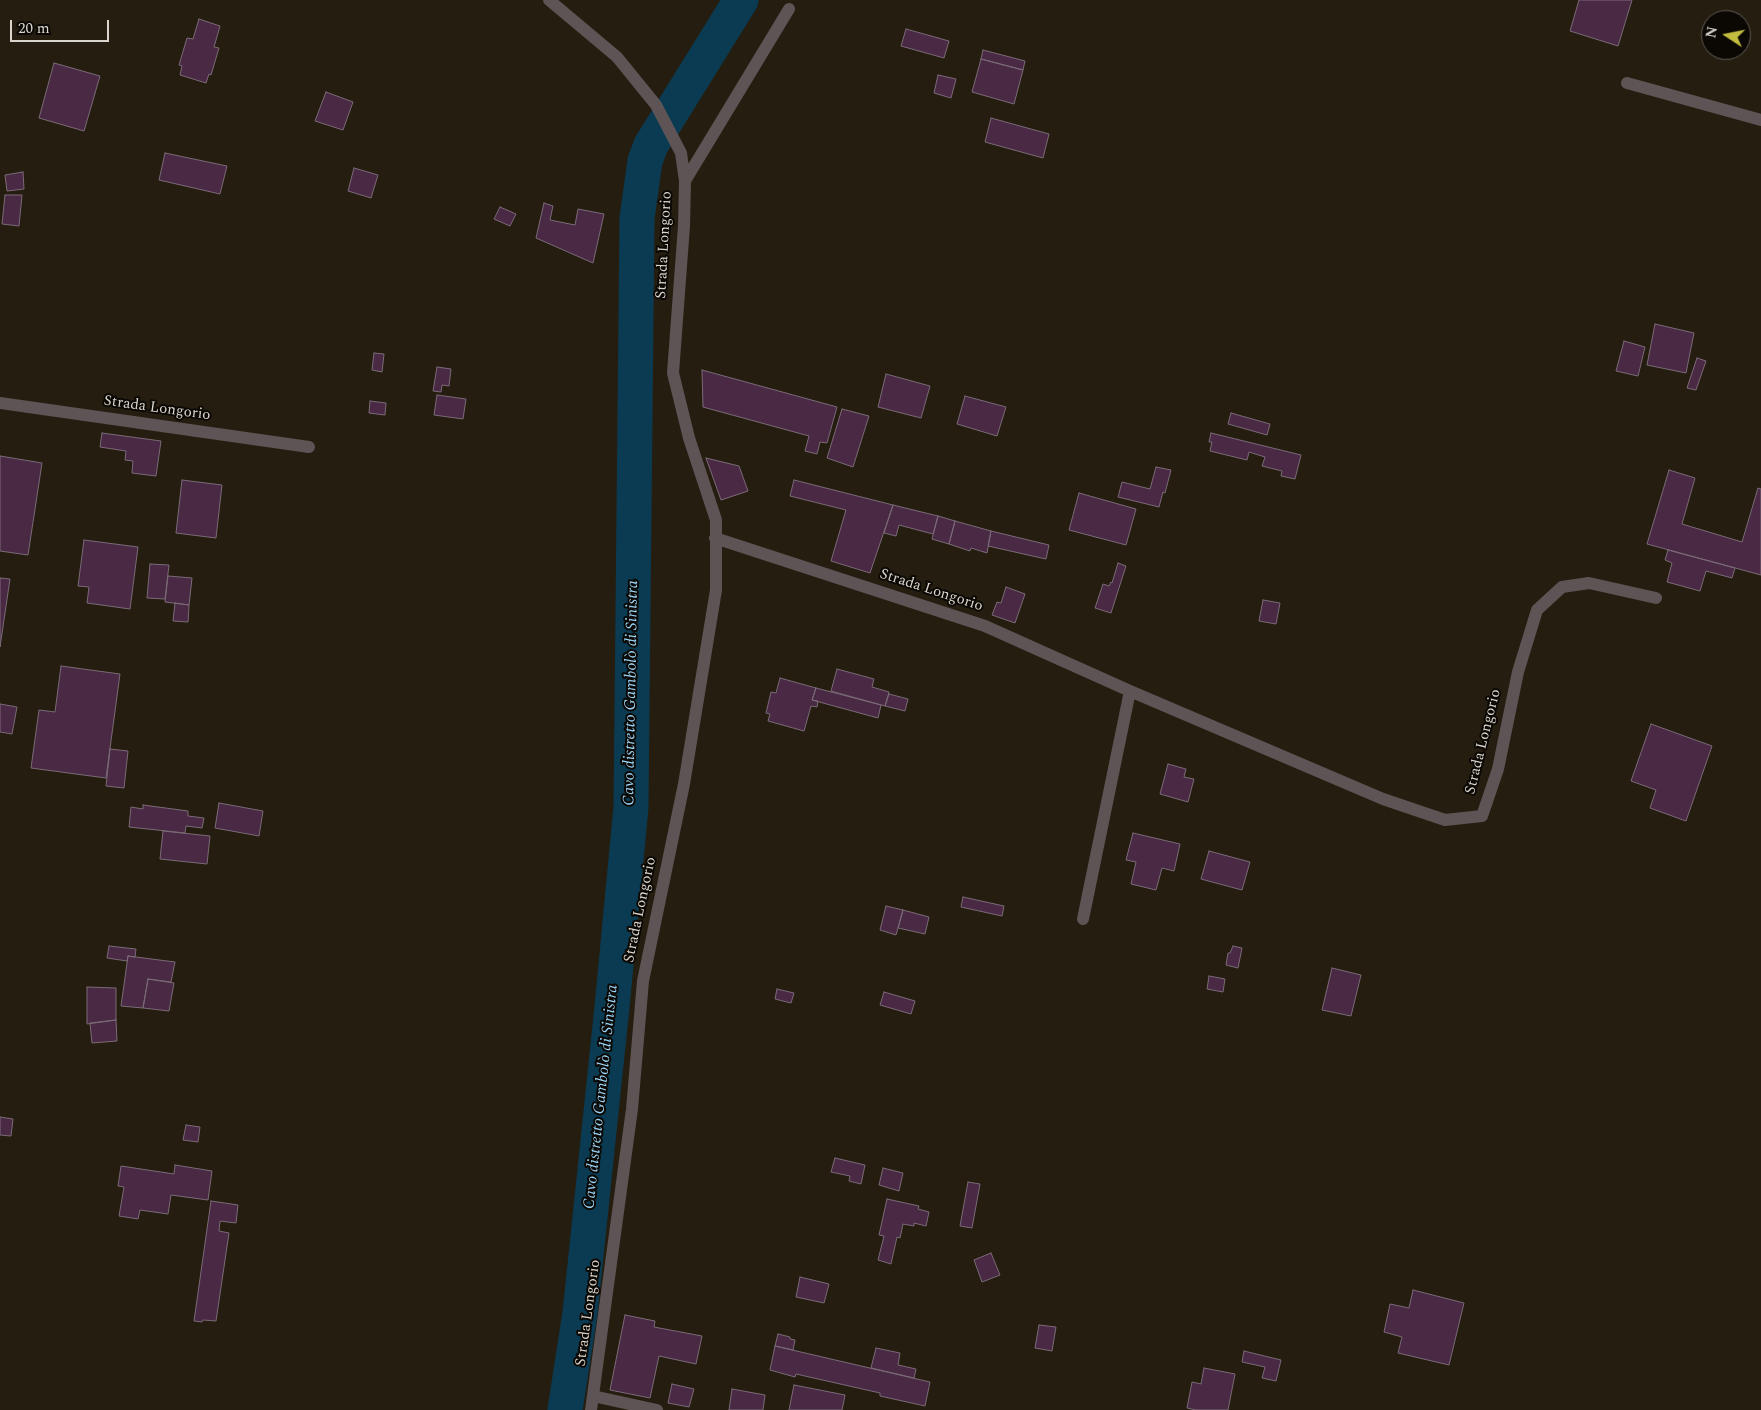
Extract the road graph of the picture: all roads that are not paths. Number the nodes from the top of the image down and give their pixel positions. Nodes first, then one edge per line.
1 (549, 0) edge
2 (789, 9) dead end
3 (1627, 82) dead end
4 (1761, 120) edge
5 (684, 181) junction
6 (0, 403) edge
7 (309, 447) dead end
8 (715, 538) junction
9 (1656, 598) dead end
10 (1130, 691) junction
11 (1083, 919) dead end
12 (593, 1396) junction
13 (591, 1410) edge
14 (657, 1410) edge

1 - 5 street, Strada Longorio
2 - 5 street
3 - 4 street
5 - 8 street, Strada Longorio
6 - 7 street, Strada Longorio
8 - 10 street, Strada Longorio
8 - 12 street, Strada Longorio
9 - 10 street, Strada Longorio
10 - 11 street
12 - 13 street, Strada Longorio
12 - 14 street

